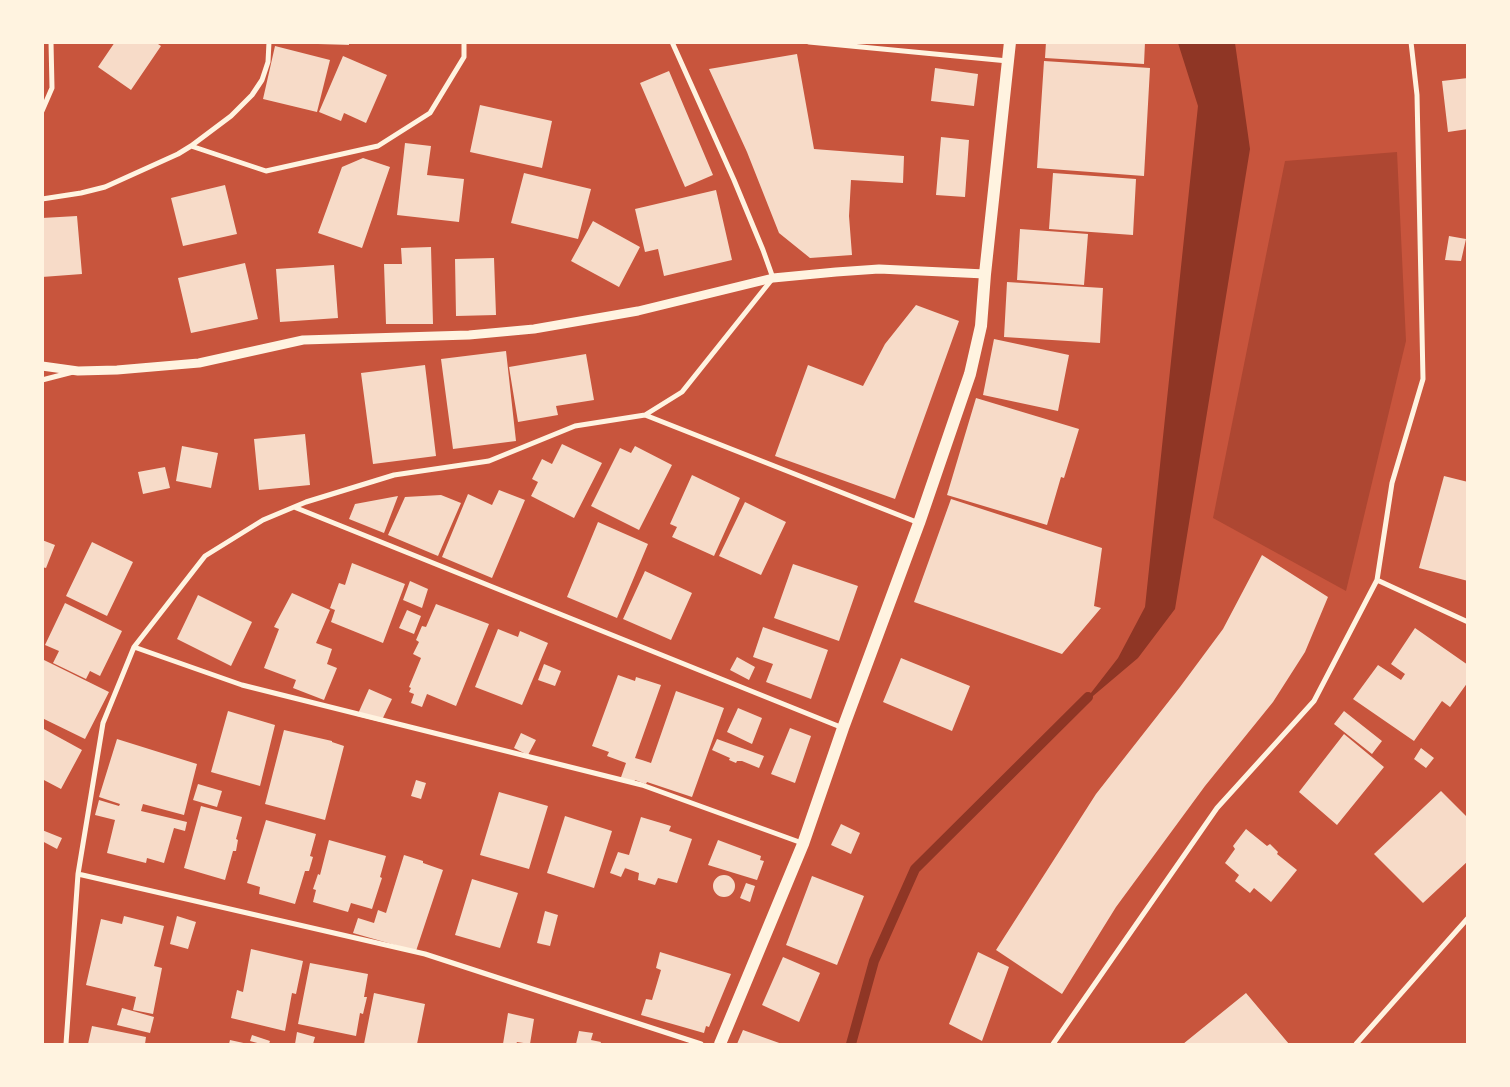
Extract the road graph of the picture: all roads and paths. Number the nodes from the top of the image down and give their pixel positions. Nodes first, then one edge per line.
1 (51, 42) edge
2 (269, 42) edge
3 (464, 42) edge
4 (672, 42) edge
5 (809, 42) edge
6 (1010, 42) edge
7 (1411, 42) edge
8 (1008, 62) junction
9 (42, 111) edge
10 (191, 146) junction
11 (42, 199) edge
12 (985, 274) junction
13 (773, 278) junction
14 (42, 366) edge
15 (78, 371) junction
16 (42, 380) edge
17 (645, 415) junction
18 (293, 507) junction
19 (918, 523) junction
20 (1377, 580) junction
21 (1468, 622) edge
22 (134, 647) junction
23 (843, 728) junction
24 (803, 844) junction
25 (78, 874) junction
26 (1468, 918) edge
27 (66, 1044) edge
28 (701, 1044) edge
29 (720, 1044) edge
30 (1053, 1044) edge
31 (1356, 1044) edge

1 - 9 street
2 - 10 street
3 - 10 street
4 - 13 street
5 - 8 street
6 - 8 main road
7 - 20 street
8 - 12 main road
10 - 11 street
12 - 13 street
12 - 19 main road
13 - 15 street
13 - 17 street
14 - 15 street
15 - 16 street
17 - 18 street
17 - 19 street
18 - 22 street
18 - 23 street
19 - 23 main road
20 - 21 street
20 - 30 street
22 - 24 street
22 - 25 street
23 - 24 main road
24 - 29 main road
25 - 27 street
25 - 28 street
26 - 31 street

